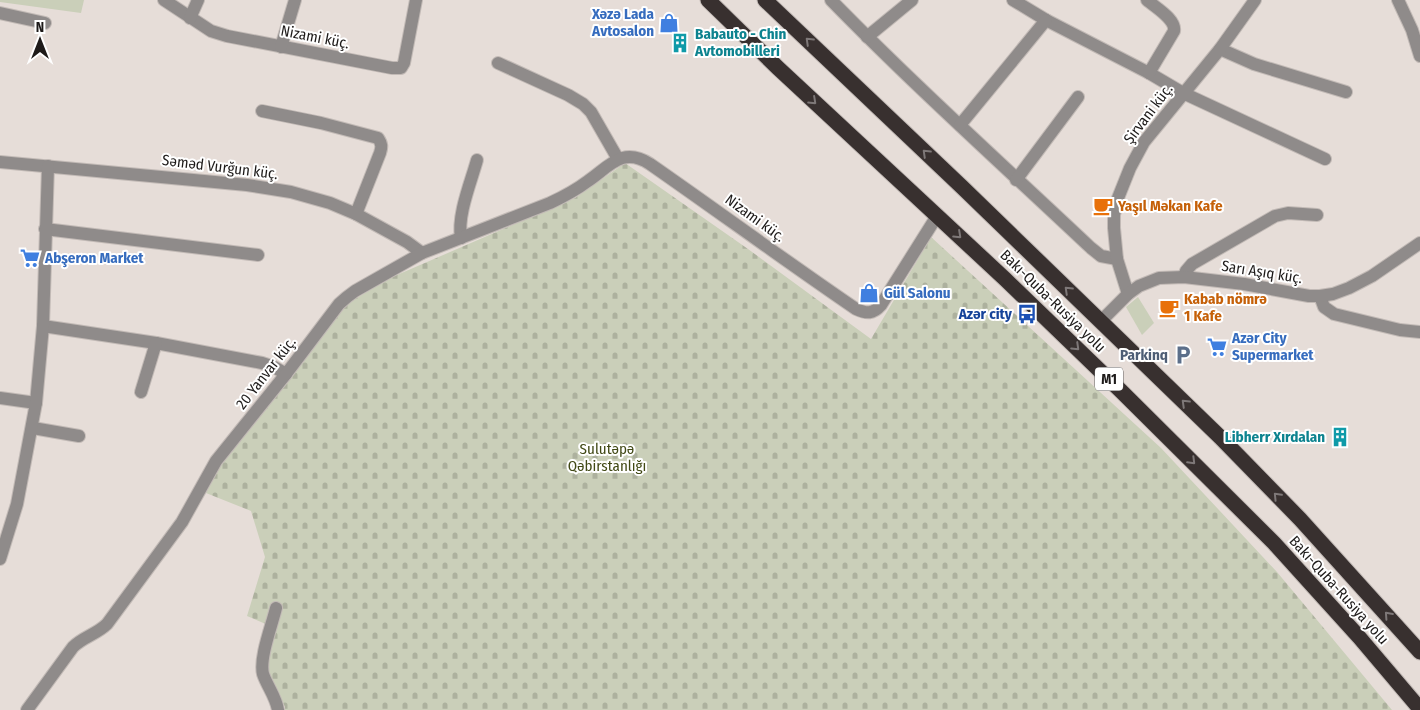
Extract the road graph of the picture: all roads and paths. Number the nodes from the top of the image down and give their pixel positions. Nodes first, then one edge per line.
1 (164, 0) edge
2 (198, 0) edge
3 (295, 0) edge
4 (416, 0) edge
5 (708, 0) edge
6 (765, 0) edge
7 (831, 0) edge
8 (912, 0) edge
9 (1013, 0) edge
10 (1147, 0) edge
11 (1255, 0) edge
12 (1398, 0) edge
13 (0, 13) edge
14 (190, 18) junction
15 (1046, 20) junction
16 (45, 23) dead end
17 (867, 37) junction
18 (281, 47) junction
19 (1220, 49) junction
20 (1420, 56) edge
21 (498, 63) dead end
22 (1149, 73) junction
23 (1346, 92) dead end
24 (1183, 93) junction
25 (1078, 97) dead end
26 (262, 111) dead end
27 (960, 125) junction
28 (618, 159) junction
29 (1325, 159) dead end
30 (477, 160) dead end
31 (0, 162) edge
32 (48, 166) junction
33 (1016, 180) junction
34 (356, 214) junction
35 (1317, 215) dead end
36 (937, 216) junction
37 (45, 229) junction
38 (461, 238) junction
39 (1420, 243) edge
40 (422, 254) junction
41 (258, 255) dead end
42 (1117, 259) junction
43 (1184, 277) junction
44 (1128, 294) junction
45 (1320, 296) junction
46 (1100, 322) junction
47 (43, 326) junction
48 (1420, 332) edge
49 (156, 343) junction
50 (286, 374) junction
51 (141, 392) dead end
52 (0, 398) edge
53 (36, 403) junction
54 (32, 428) junction
55 (79, 436) dead end
56 (0, 559) edge
57 (276, 608) dead end
58 (1420, 652) edge
59 (1420, 709) edge
60 (27, 710) edge
61 (278, 710) edge

1 - 14 street, Nizami küç.
2 - 14 street
3 - 18 street
4 - 18 street, Nizami küç.
5 -> 36 highway, Bakı-Quba-Rusiya yolu / M1
46 -> 6 highway, Bakı-Quba-Rusiya yolu / M1
7 - 17 street
8 - 17 street
9 - 15 street
10 - 22 street
11 - 19 street, Şirvani küç.
12 - 20 street
13 - 16 street
14 - 18 street, Nizami küç.
15 - 22 street
15 - 27 street
17 - 27 street
19 - 23 street
19 - 24 street, Şirvani küç.
21 - 28 street
22 - 24 street
24 - 29 street
24 - 42 street, Şirvani küç.
25 - 33 street
26 - 34 street
27 - 33 street
28 - 36 street, Nizami küç.
28 - 38 street, 20 Yanvar küç.
30 - 38 street
31 - 32 street, Səməd Vurğun küç.
32 - 34 street, Səməd Vurğun küç.
32 - 37 street
33 - 42 street
34 - 40 street, Səməd Vurğun küç.
35 - 43 street
36 -> 59 highway, Bakı-Quba-Rusiya yolu / M1
37 - 41 street
37 - 47 street
38 - 40 street, 20 Yanvar küç.
39 - 45 street, Sarı Aşıq küç.
40 - 50 street, 20 Yanvar küç.
42 - 44 street, Şirvani küç.
43 - 44 street, Sarı Aşıq küç.
43 - 45 street, Sarı Aşıq küç.
44 - 46 street, Sarı Aşıq küç.
45 - 48 street
58 -> 46 highway, Bakı-Quba-Rusiya yolu / M1
47 - 49 street
47 - 53 street
49 - 50 street
49 - 51 street
50 - 60 street, 20 Yanvar küç.
52 - 53 street
53 - 54 street
54 - 55 street
54 - 56 street
57 - 61 street

